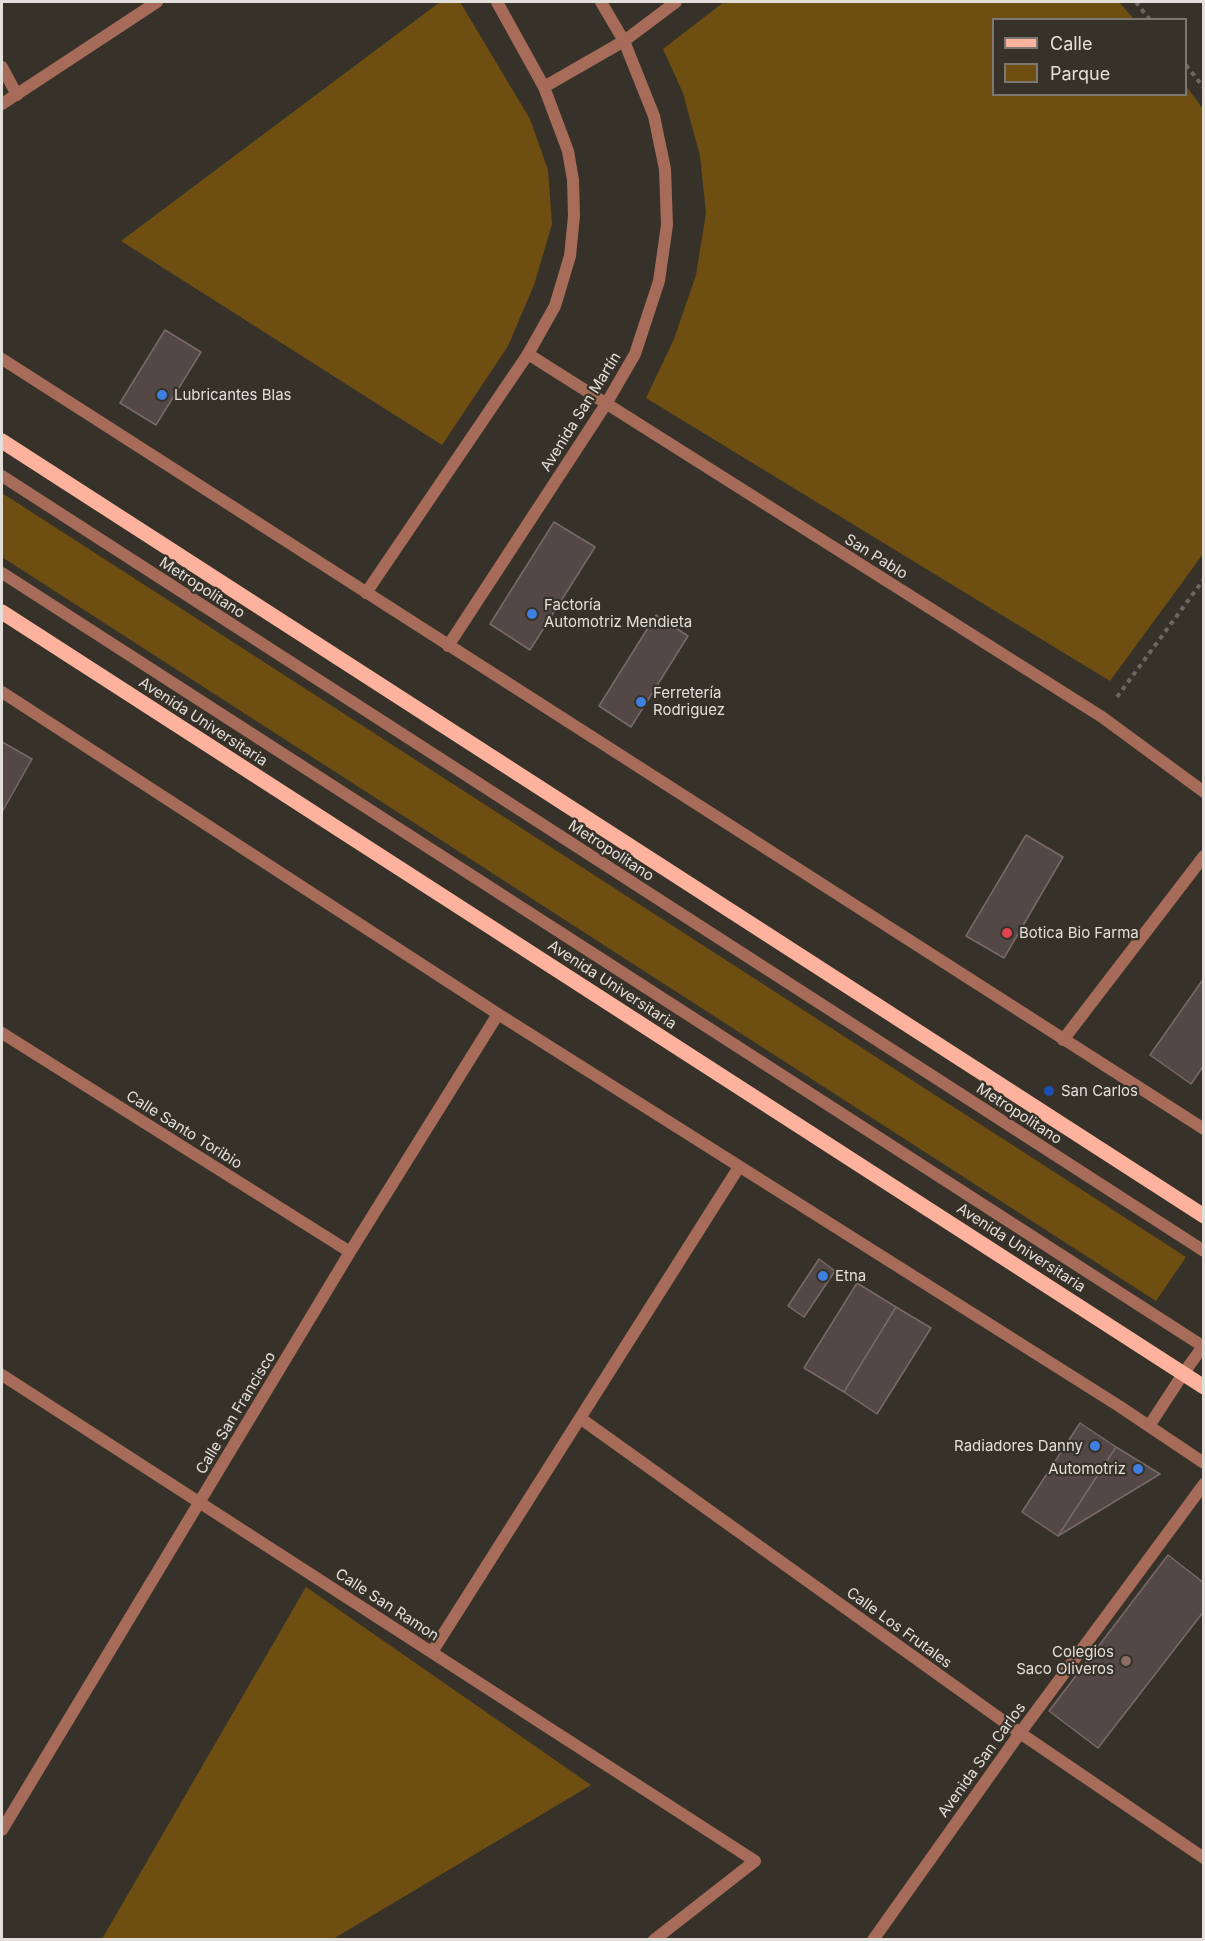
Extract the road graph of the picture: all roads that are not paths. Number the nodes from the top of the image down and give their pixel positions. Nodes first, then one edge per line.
1 (157, 2) edge
2 (497, 2) edge
3 (601, 2) edge
4 (676, 2) edge
5 (624, 41) junction
6 (2, 67) edge
7 (544, 87) junction
8 (17, 95) junction
9 (2, 104) edge
10 (528, 354) junction
11 (2, 359) edge
12 (606, 404) junction
13 (2, 441) edge
14 (2, 476) edge
15 (2, 573) edge
16 (366, 593) junction
17 (2, 612) edge
18 (448, 646) junction
19 (2, 692) edge
20 (1203, 792) edge
21 (1203, 856) edge
22 (498, 1014) junction
23 (2, 1033) edge
24 (1063, 1040) junction
25 (1203, 1129) edge
26 (740, 1167) junction
27 (1203, 1216) edge
28 (1203, 1251) edge
29 (350, 1252) junction
30 (1203, 1346) edge
31 (1184, 1374) junction
32 (2, 1375) edge
33 (1203, 1387) edge
34 (580, 1418) junction
35 (1149, 1426) junction
36 (1203, 1463) edge
37 (1203, 1484) edge
38 (200, 1502) junction
39 (432, 1652) junction
40 (1020, 1733) junction
41 (2, 1830) edge
42 (1203, 1858) edge
43 (654, 1940) edge
44 (873, 1940) edge

1 - 8 street
2 - 7 street
3 - 5 street, Avenida San Martín
4 - 5 street
5 - 7 street
5 - 12 street, Avenida San Martín
6 - 8 street
7 - 10 street
8 - 9 street
10 - 12 street, San Pablo
10 - 16 street
11 - 16 street
12 - 18 street, Avenida San Martín
12 - 20 street, San Pablo
13 - 27 main road
14 - 28 street, Metropolitano
15 - 30 street
16 - 18 street
17 - 31 main road, Avenida Universitaria
18 - 24 street
19 - 22 street
21 - 24 street
22 - 26 street
22 - 29 street, Calle San Francisco
23 - 29 street, Calle Santo Toribio
24 - 25 street
26 - 34 street
26 - 35 street
29 - 38 street, Calle San Francisco
30 - 31 street
31 - 33 main road, Avenida Universitaria
31 - 35 street
32 - 38 street, Calle San Ramon
34 - 39 street
34 - 40 street, Calle Los Frutales
35 - 36 street
37 - 40 street, Avenida San Carlos
38 - 39 street, Calle San Ramon
38 - 41 street, Calle San Francisco
39 - 43 street, Calle San Ramon
40 - 42 street, Calle Los Frutales
40 - 44 street, Avenida San Carlos

